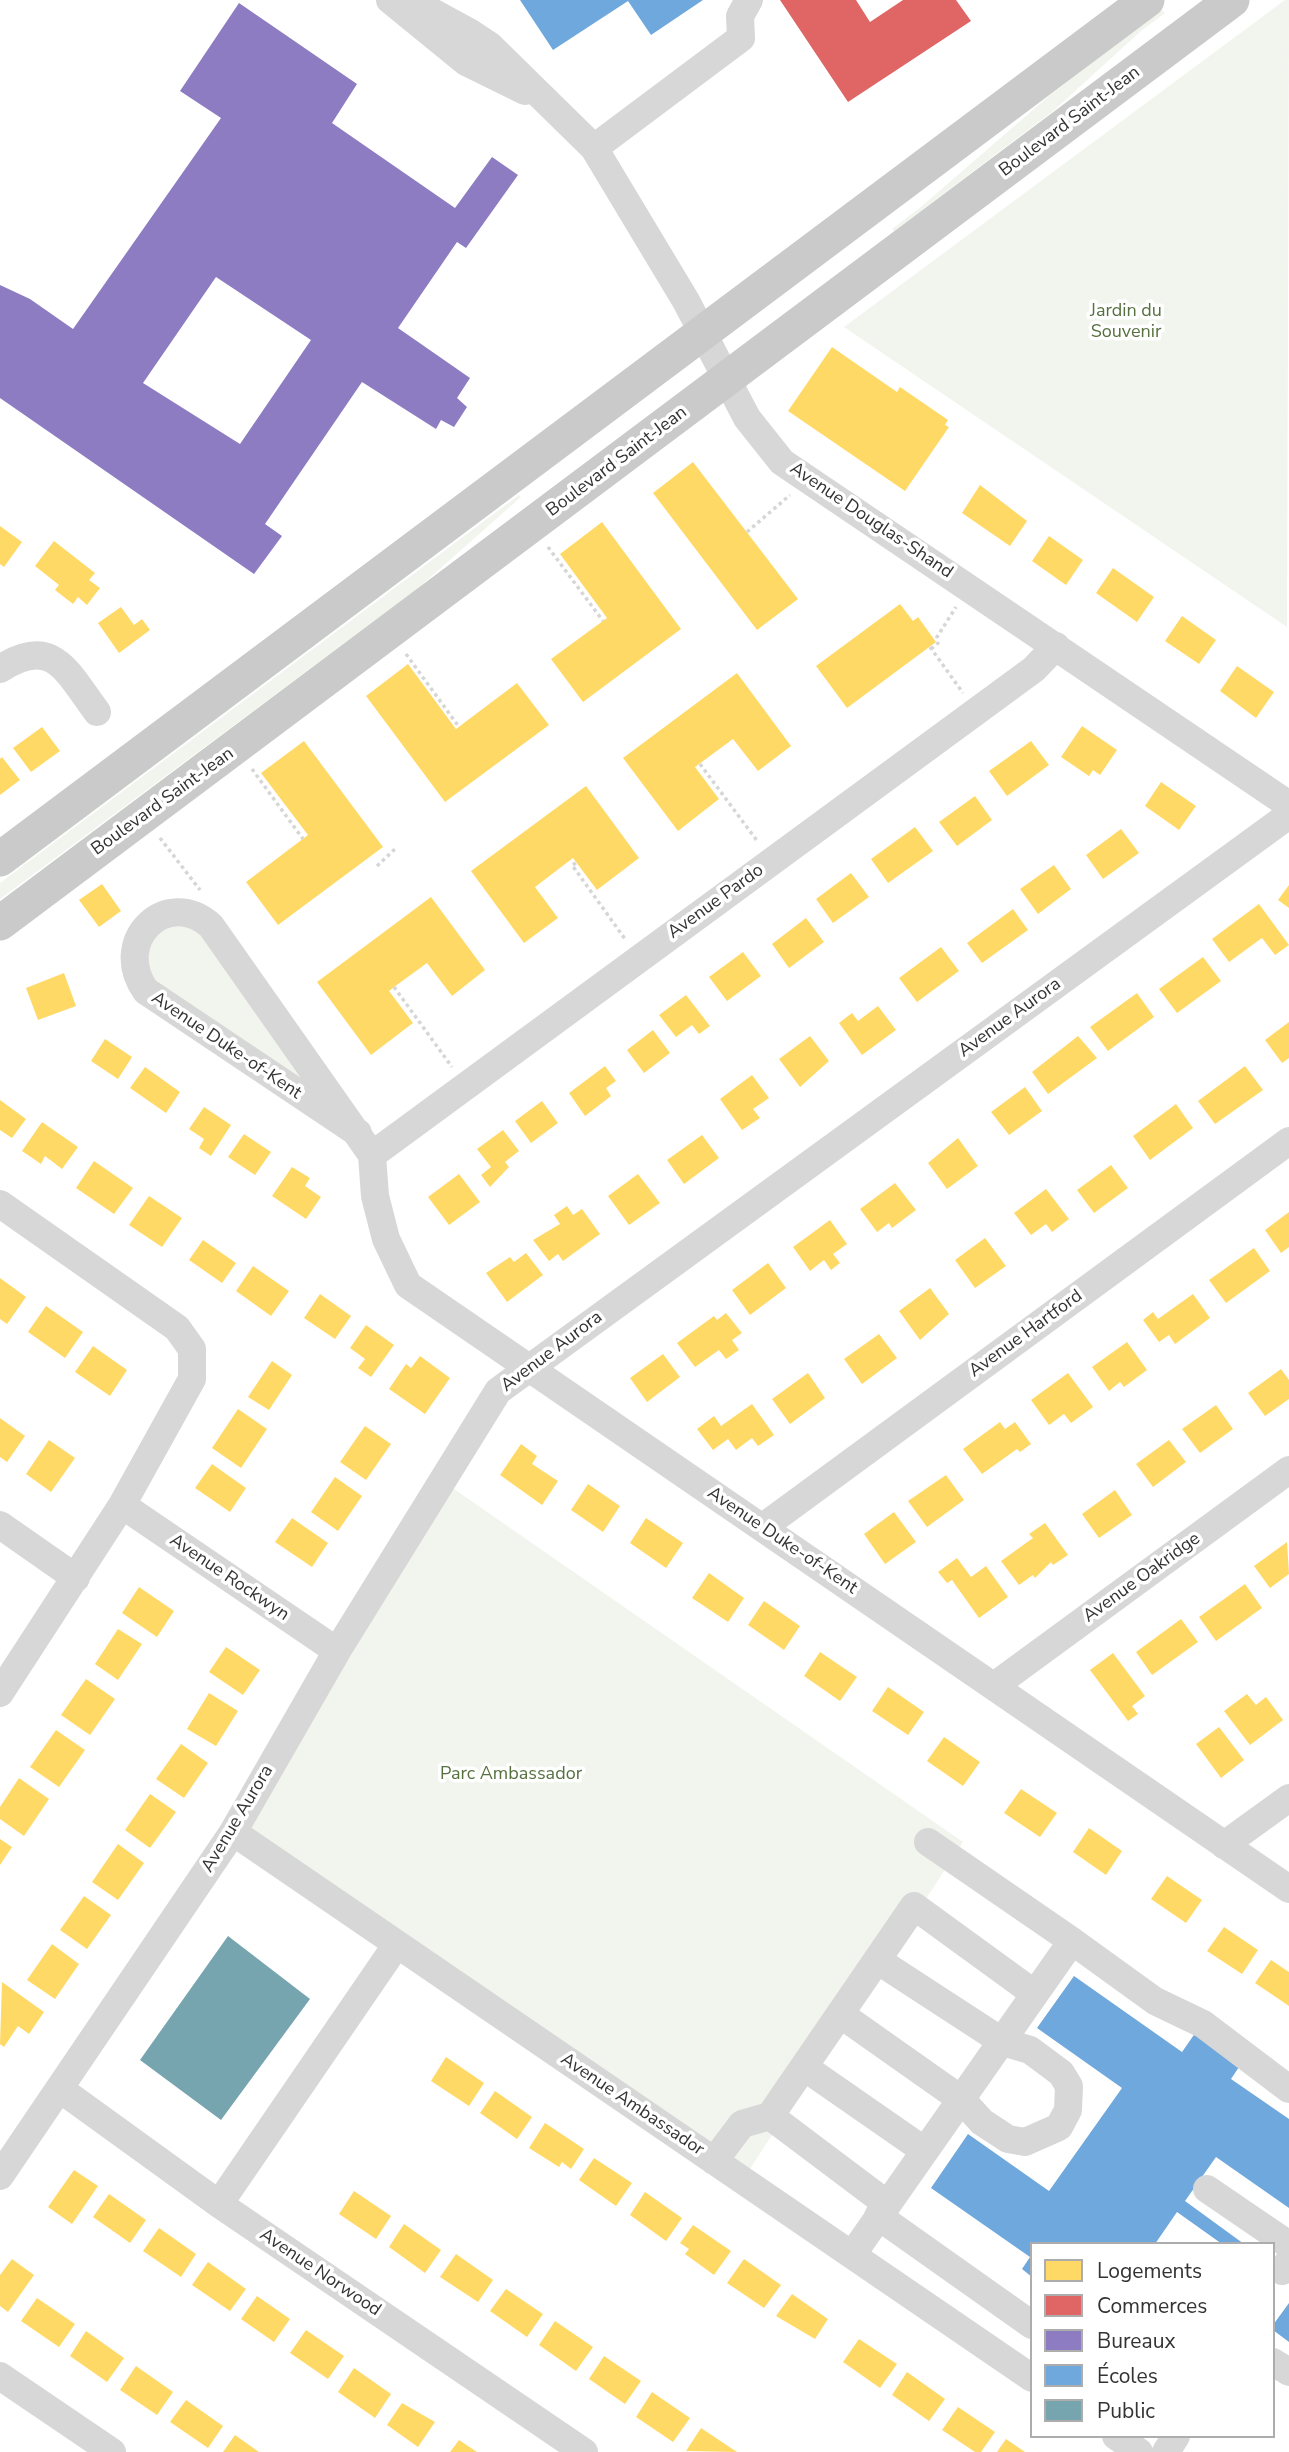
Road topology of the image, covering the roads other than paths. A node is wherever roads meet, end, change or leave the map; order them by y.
1 (390, 0) edge
2 (410, 0) edge
3 (749, 0) edge
4 (1147, 0) edge
5 (1232, 0) edge
6 (540, 98) junction
7 (594, 148) junction
8 (703, 332) junction
9 (728, 380) junction
10 (1056, 646) junction
11 (0, 669) edge
12 (97, 712) dead end
13 (1289, 805) edge
14 (1289, 815) edge
15 (0, 859) edge
16 (0, 923) edge
17 (1289, 1141) edge
18 (365, 1144) junction
19 (0, 1204) edge
20 (527, 1368) junction
21 (1289, 1470) edge
22 (122, 1505) junction
23 (0, 1525) edge
24 (763, 1527) junction
25 (76, 1578) junction
26 (337, 1651) junction
27 (994, 1686) junction
28 (0, 1693) edge
29 (1289, 1798) edge
30 (233, 1832) junction
31 (928, 1842) dead end
32 (1224, 1845) junction
33 (1289, 1889) edge
34 (1072, 1941) junction
35 (397, 1944) junction
36 (877, 1960) junction
37 (1035, 1994) junction
38 (840, 2014) junction
39 (1003, 2042) junction
40 (804, 2067) junction
41 (1289, 2089) edge
42 (60, 2090) junction
43 (962, 2100) junction
44 (770, 2116) junction
45 (925, 2151) junction
46 (714, 2161) junction
47 (0, 2176) edge
48 (1207, 2189) dead end
49 (219, 2204) junction
50 (883, 2210) junction
51 (1257, 2242) edge
52 (852, 2255) junction
53 (1030, 2323) edge
54 (0, 2376) edge
55 (1030, 2377) edge
56 (1119, 2438) edge
57 (97, 2448) edge
58 (584, 2452) edge
59 (1139, 2452) edge

1 - 6 street, Avenue Douglas-Shand
2 - 6 street, Avenue Douglas-Shand
3 - 7 street
4 - 8 main road
5 - 9 main road, Boulevard Saint-Jean
6 - 7 street, Avenue Douglas-Shand
7 - 8 street, Avenue Douglas-Shand
8 - 9 street, Avenue Douglas-Shand
8 - 15 main road
9 - 10 street, Avenue Douglas-Shand
9 - 16 main road, Boulevard Saint-Jean
10 - 13 street, Avenue Douglas-Shand
10 - 18 street, Avenue Pardo
11 - 12 street
14 - 20 street, Avenue Aurora
17 - 24 street, Avenue Hartford
18 - 18 street, Avenue Duke-of-Kent
18 - 20 street, Avenue Duke-of-Kent
19 - 22 street
20 - 24 street, Avenue Duke-of-Kent
20 - 26 street, Avenue Aurora
21 - 27 street, Avenue Oakridge
22 - 25 street
22 - 26 street, Avenue Rockwyn
23 - 25 street
24 - 27 street, Avenue Duke-of-Kent
25 - 28 street
26 - 30 street, Avenue Aurora
27 - 32 street, Avenue Duke-of-Kent
29 - 32 street
30 - 35 street, Avenue Ambassador
30 - 42 street, Avenue Aurora
31 - 34 street
32 - 33 street, Avenue Duke-of-Kent
34 - 37 street
34 - 41 street
35 - 46 street, Avenue Ambassador
35 - 49 street
36 - 37 street
36 - 38 street
36 - 39 street
37 - 39 street
38 - 40 street
38 - 43 street
39 - 43 street
39 - 43 street
40 - 44 street
40 - 45 street
42 - 47 street, Avenue Aurora
42 - 49 street, Avenue Norwood
43 - 45 street
44 - 46 street
44 - 50 street
45 - 50 street
46 - 52 street, Avenue Ambassador
48 - 51 street
49 - 58 street, Avenue Norwood
50 - 52 street
50 - 53 street
52 - 55 street, Avenue Ambassador
54 - 57 street
56 - 59 street

